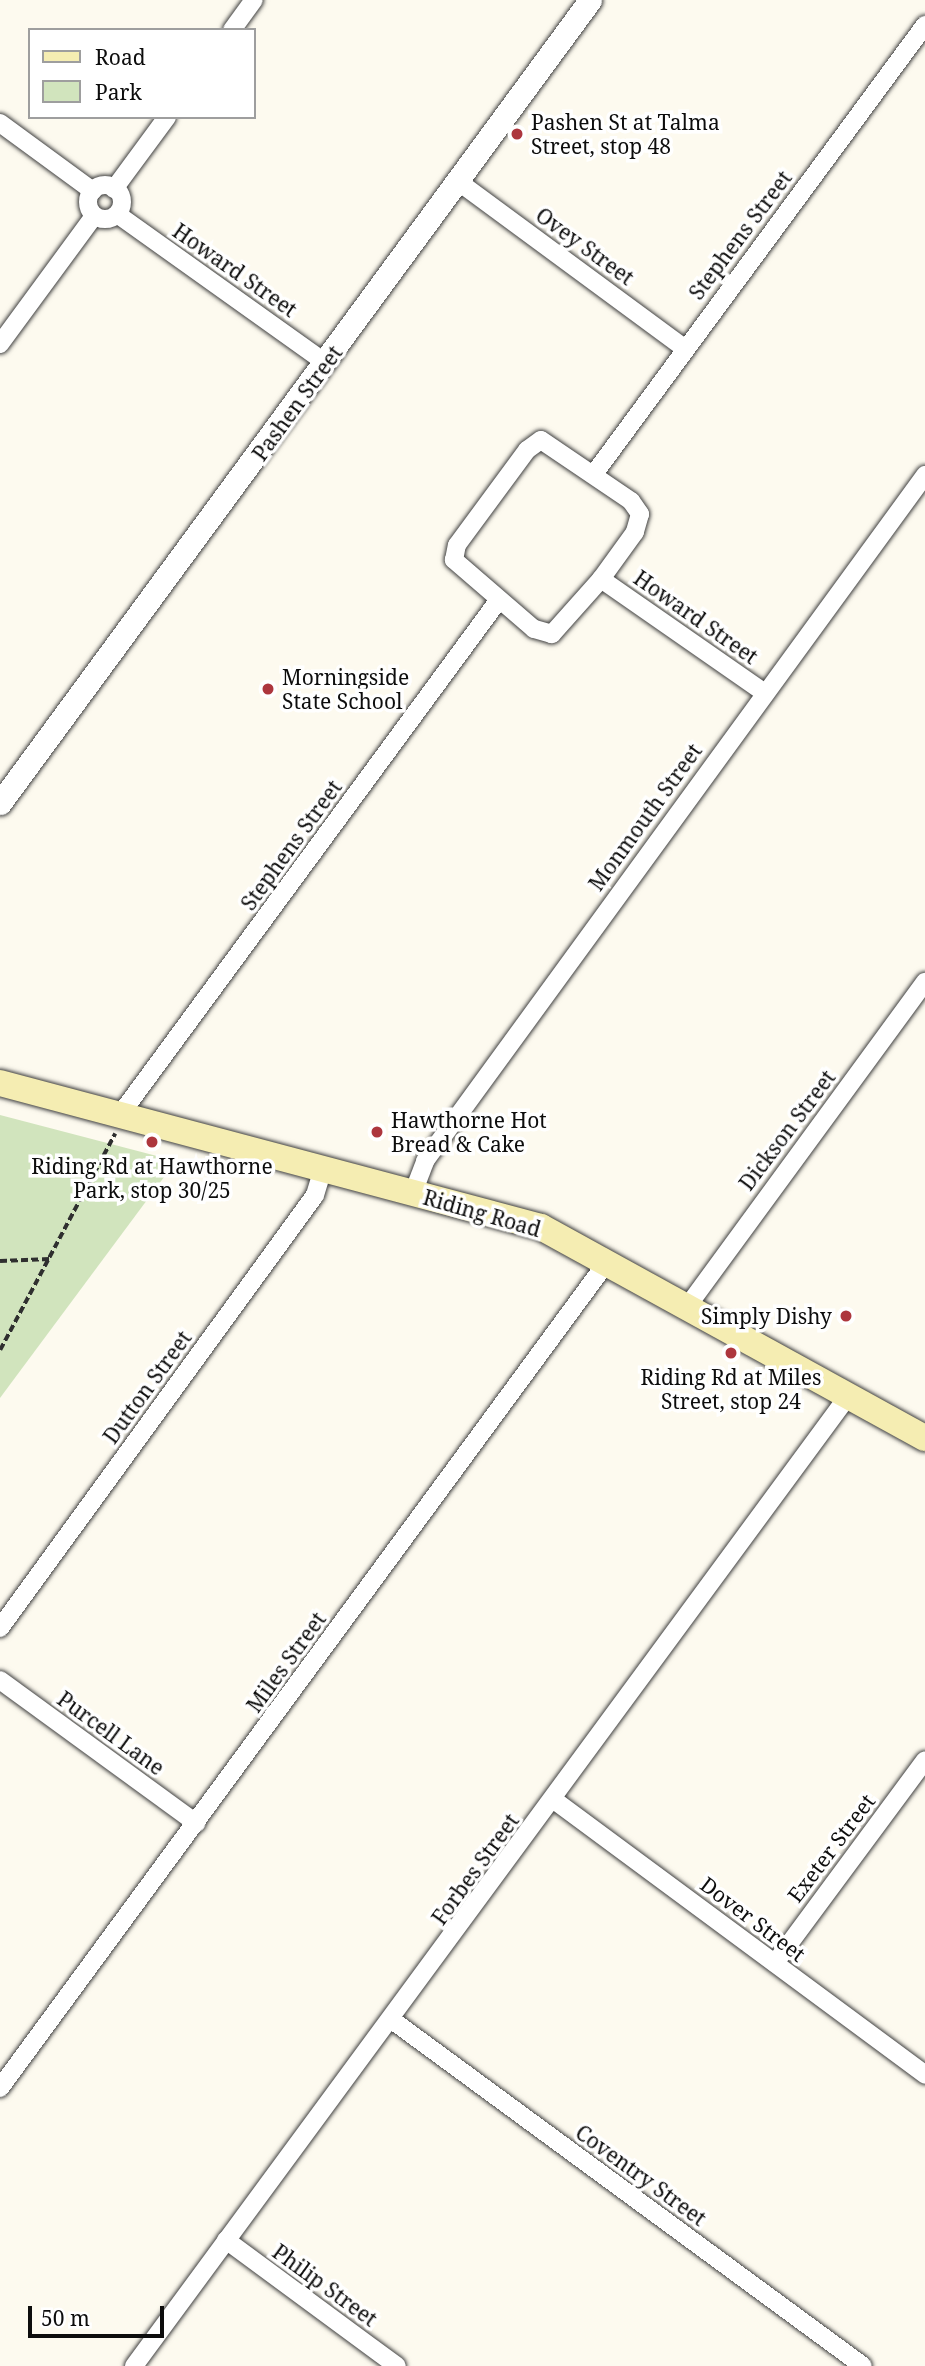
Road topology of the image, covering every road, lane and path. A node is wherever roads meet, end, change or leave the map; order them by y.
1 (254, 0) edge
2 (582, 3) edge
3 (925, 25) edge
4 (233, 28) edge
5 (166, 119) edge
6 (0, 123) edge
7 (460, 182) junction
8 (114, 189) junction
9 (93, 191) junction
10 (117, 214) junction
11 (94, 216) junction
12 (0, 344) edge
13 (684, 348) junction
14 (326, 363) junction
15 (594, 474) junction
16 (925, 475) edge
17 (601, 579) junction
18 (498, 601) junction
19 (765, 693) junction
20 (0, 803) edge
21 (925, 982) edge
22 (0, 1083) edge
23 (120, 1115) junction
24 (323, 1169) junction
25 (413, 1193) junction
26 (51, 1259) junction
27 (0, 1261) edge
28 (607, 1262) junction
29 (687, 1307) junction
30 (0, 1349) edge
31 (848, 1396) junction
32 (921, 1429) edge
33 (0, 1628) edge
34 (0, 1680) edge
35 (925, 1760) edge
36 (554, 1800) junction
37 (196, 1823) junction
38 (775, 1963) junction
39 (392, 2020) junction
40 (925, 2075) edge
41 (0, 2088) edge
42 (226, 2241) junction
43 (134, 2366) edge
44 (397, 2366) edge
45 (863, 2366) edge

1 - 4 street
2 - 7 street, Pashen Street
3 - 13 street, Stephens Street
5 - 8 street
6 - 9 street
7 - 13 street, Ovey Street
7 - 14 street, Pashen Street
8 - 9 street
8 - 10 street
9 - 11 street
10 - 11 street
10 - 14 street, Howard Street
11 - 12 street
13 - 15 street, Stephens Street
14 - 20 street, Pashen Street
15 - 17 street
15 - 18 street
16 - 19 street, Monmouth Street
17 - 18 street
17 - 19 street, Howard Street
18 - 23 street, Stephens Street
19 - 25 street, Monmouth Street
21 - 29 street, Dickson Street
22 - 23 main road, Riding Road
23 - 24 main road, Riding Road
23 - 26 path
24 - 25 main road, Riding Road
24 - 33 street, Dutton Street
25 - 28 main road, Riding Road
26 - 27 path
26 - 30 path
28 - 29 main road, Riding Road
28 - 37 street, Miles Street
29 - 31 main road, Riding Road
31 - 32 main road, Riding Road
31 - 36 street, Forbes Street
34 - 37 street, Purcell Lane
35 - 38 street, Exeter Street
36 - 38 street, Dover Street
36 - 39 street, Forbes Street
37 - 41 street, Miles Street
38 - 40 street, Dover Street
39 - 42 street, Forbes Street
39 - 45 street, Coventry Street
42 - 43 street, Forbes Street
42 - 44 street, Philip Street

